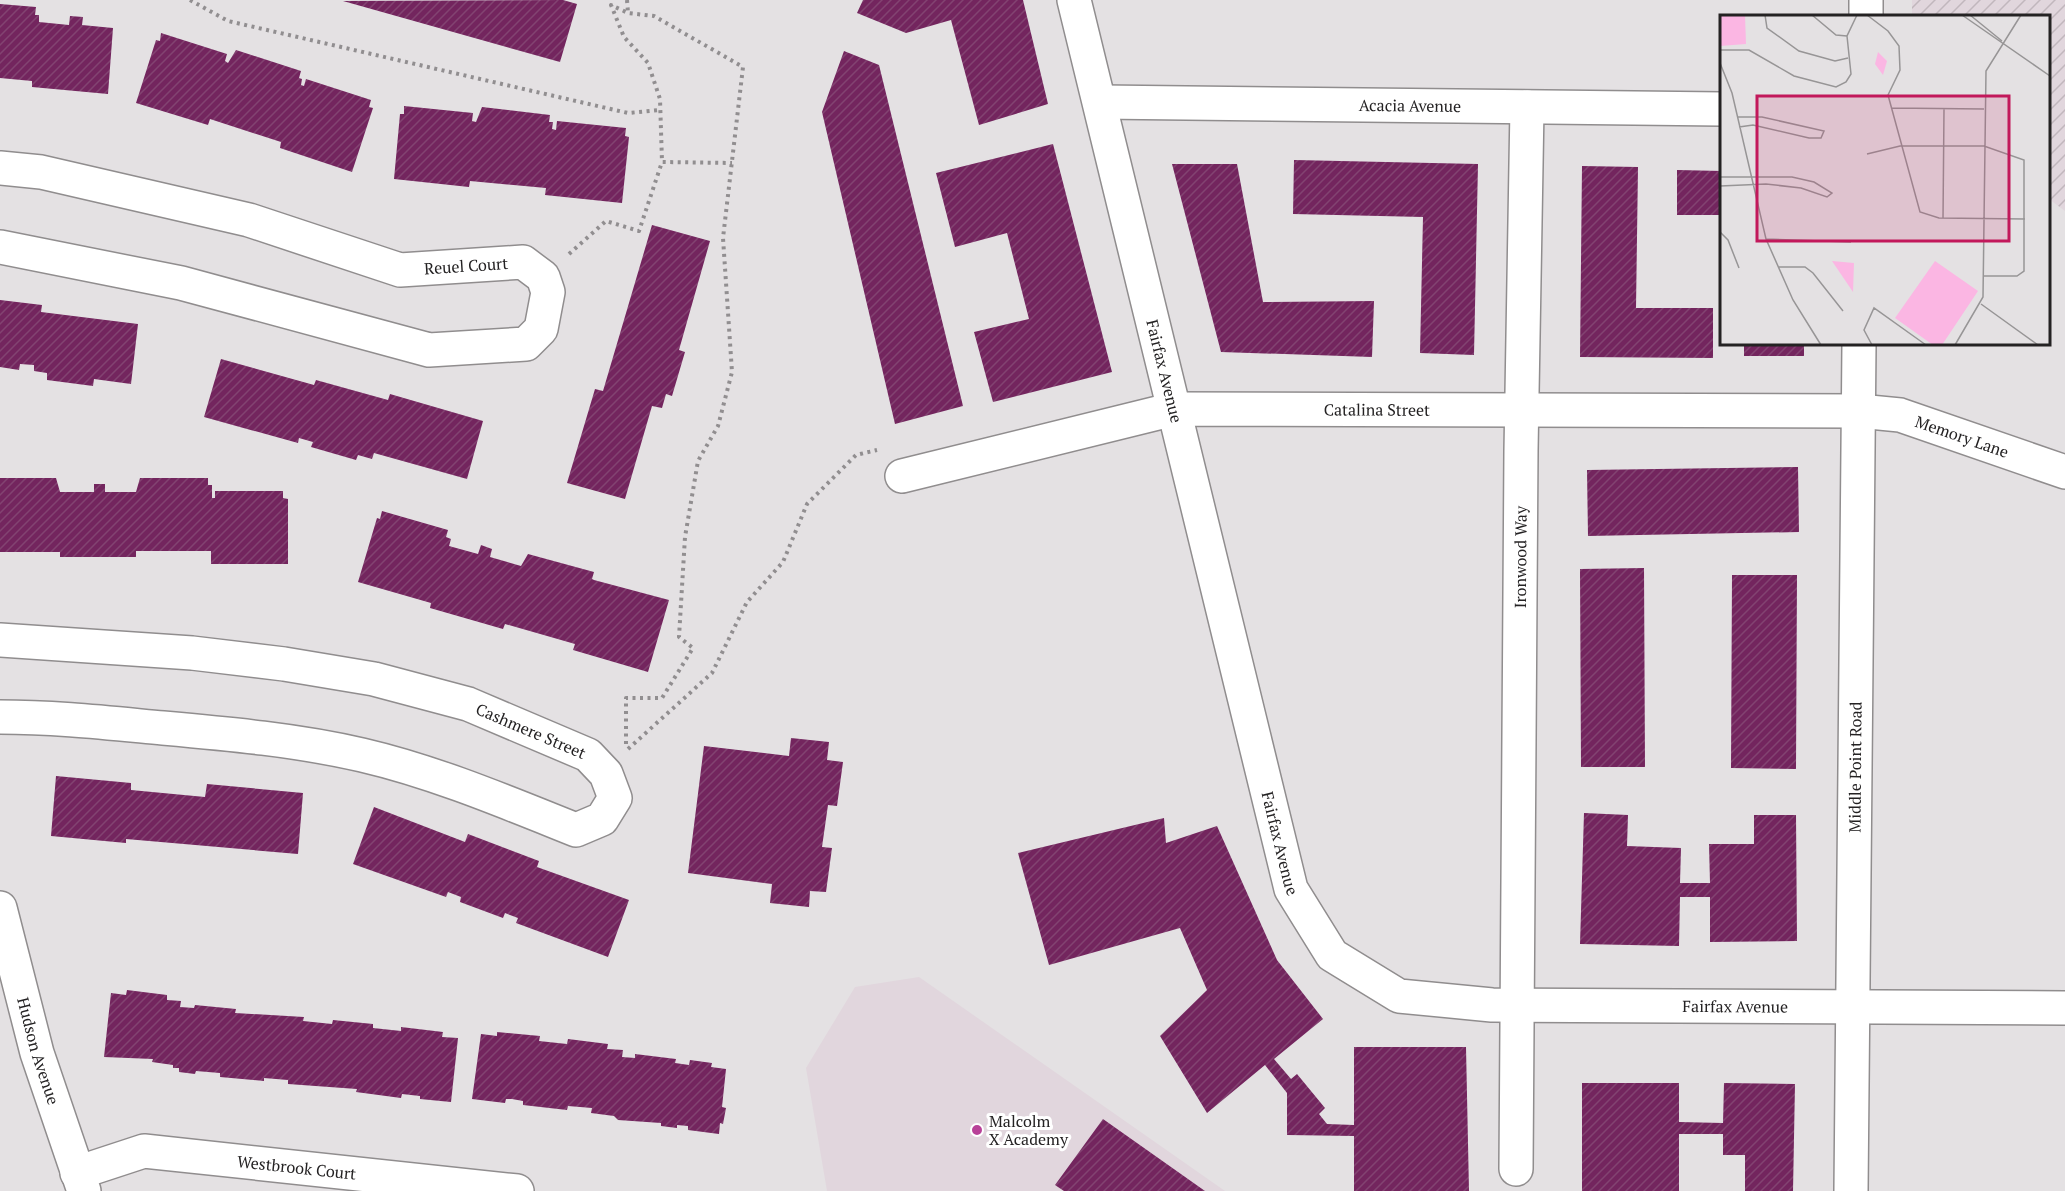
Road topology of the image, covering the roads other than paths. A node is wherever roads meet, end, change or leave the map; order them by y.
1 (1074, 0) edge
2 (1100, 102) junction
3 (1527, 108) junction
4 (1720, 109) edge
5 (0, 168) edge
6 (0, 247) edge
7 (1859, 345) edge
8 (1173, 409) junction
9 (1523, 410) junction
10 (1859, 411) junction
11 (2065, 472) edge
12 (902, 476) road end
13 (0, 640) edge
14 (0, 717) edge
15 (0, 908) edge
16 (1518, 1006) junction
17 (1853, 1006) junction
18 (2065, 1008) edge
19 (1516, 1169) dead end
20 (80, 1182) edge
21 (517, 1191) edge
22 (1851, 1191) edge

1 - 2 street, Fairfax Avenue
2 - 3 street, Acacia Avenue
2 - 8 street, Fairfax Avenue
3 - 4 street, Acacia Avenue
3 - 9 street, Ironwood Way
5 - 6 street, Reuel Court
7 - 10 street, Middle Point Road
8 - 9 street, Catalina Street
8 - 12 street, Catalina Street
8 - 16 street, Fairfax Avenue
9 - 10 street, Catalina Street
9 - 16 street, Ironwood Way
10 - 11 street, Memory Lane
10 - 17 street, Middle Point Road
13 - 14 street, Cashmere Street
15 - 20 street, Hudson Avenue
16 - 17 street, Fairfax Avenue
16 - 19 street, Ironwood Way
17 - 18 street, Fairfax Avenue
17 - 22 street, Middle Point Road
20 - 21 street, Westbrook Court

